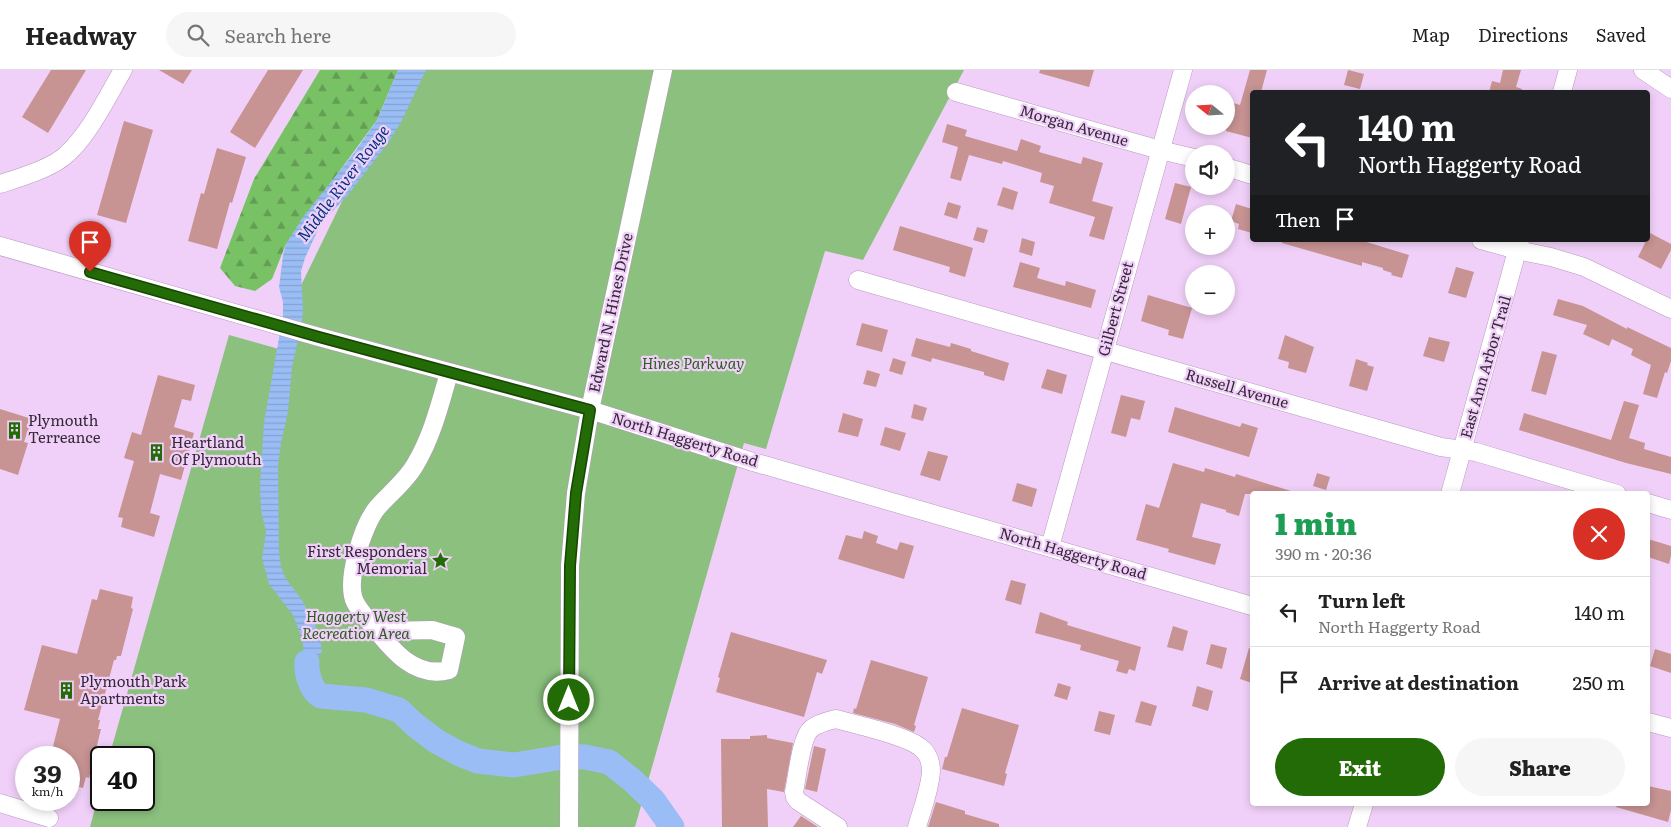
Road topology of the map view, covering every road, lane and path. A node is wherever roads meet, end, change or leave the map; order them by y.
1 (122, 70) edge
2 (663, 70) edge
3 (1183, 70) edge
4 (1568, 70) edge
5 (1643, 70) edge
6 (1671, 89) edge
7 (1563, 90) edge
8 (956, 92) dead end
9 (1160, 150) junction
10 (1185, 156) edge
11 (1235, 170) edge
12 (1250, 174) edge
13 (0, 184) edge
14 (1496, 242) edge
15 (1519, 245) edge
16 (0, 246) edge
17 (858, 280) dead end
18 (1671, 309) edge
19 (1104, 352) junction
20 (450, 373) junction
21 (590, 410) junction
22 (1462, 450) junction
23 (1451, 491) edge
24 (1607, 491) edge
25 (1650, 504) edge
26 (1671, 510) edge
27 (1050, 547) junction
28 (1250, 605) edge
29 (373, 626) dead end
30 (1650, 723) edge
31 (1671, 728) edge
32 (0, 803) edge
33 (1363, 806) edge
34 (49, 818) dead end
35 (569, 827) edge
36 (838, 827) edge
37 (917, 827) edge
38 (1357, 827) edge

1 - 13 street
2 - 21 street, Edward N. Hines Drive
3 - 9 street, Gilbert Street
4 - 7 street
5 - 6 street
8 - 9 street, Morgan Avenue
9 - 10 street, Morgan Avenue
9 - 19 street, Gilbert Street
11 - 12 street
14 - 15 street
15 - 18 street
15 - 22 street, East Ann Arbor Trail
16 - 20 street, North Haggerty Road
17 - 19 street, Russell Avenue
19 - 22 street, Russell Avenue
19 - 27 street, Gilbert Street
20 - 21 street, North Haggerty Road
20 - 29 street
21 - 27 street, North Haggerty Road
21 - 35 street, Edward N. Hines Drive
22 - 23 street, East Ann Arbor Trail
22 - 24 street, Russell Avenue
25 - 26 street
27 - 28 street, North Haggerty Road
30 - 31 street
32 - 34 street
33 - 38 street
36 - 37 street

